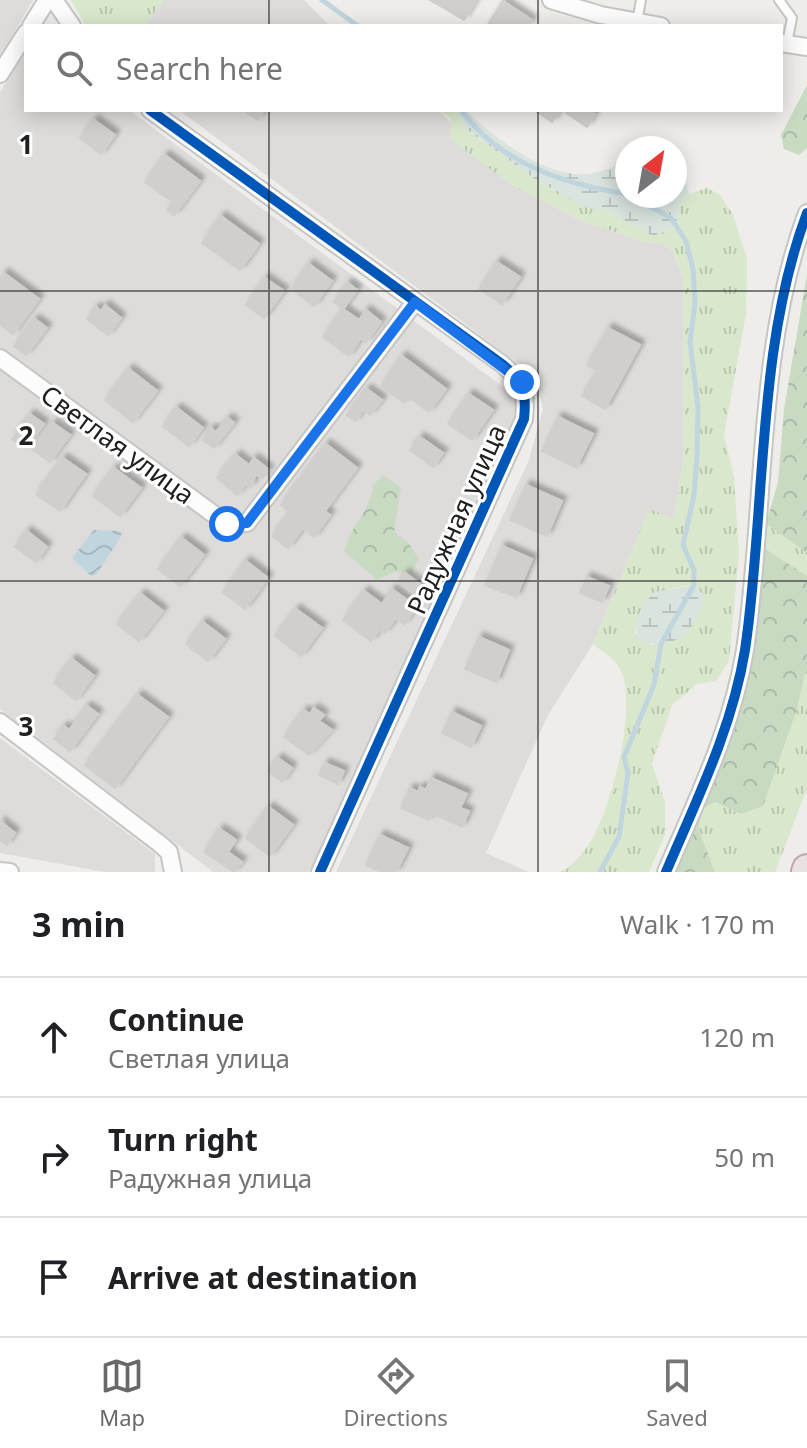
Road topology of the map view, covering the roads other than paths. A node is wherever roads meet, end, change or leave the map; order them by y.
1 (47, 0) edge
2 (54, 0) edge
3 (551, 0) edge
4 (641, 0) edge
5 (779, 0) edge
6 (600, 7) edge
7 (637, 22) junction
8 (32, 24) edge
9 (71, 24) edge
10 (649, 24) edge
11 (24, 36) edge
12 (784, 44) edge
13 (807, 47) edge
14 (0, 74) edge
15 (153, 112) edge
16 (807, 213) edge
17 (415, 302) junction
18 (0, 358) edge
19 (0, 722) edge
20 (0, 871) edge
21 (10, 872) edge
22 (173, 872) edge
23 (320, 872) edge
24 (666, 872) edge

1 - 8 street
2 - 9 street
3 - 6 street
4 - 7 lane
5 - 12 lane
6 - 7 street
7 - 10 street
11 - 14 street
12 - 13 street
15 - 17 street, Радужная улица
16 - 24 street
17 - 18 street, Светлая улица
17 - 23 street, Радужная улица
19 - 22 street
20 - 21 street

